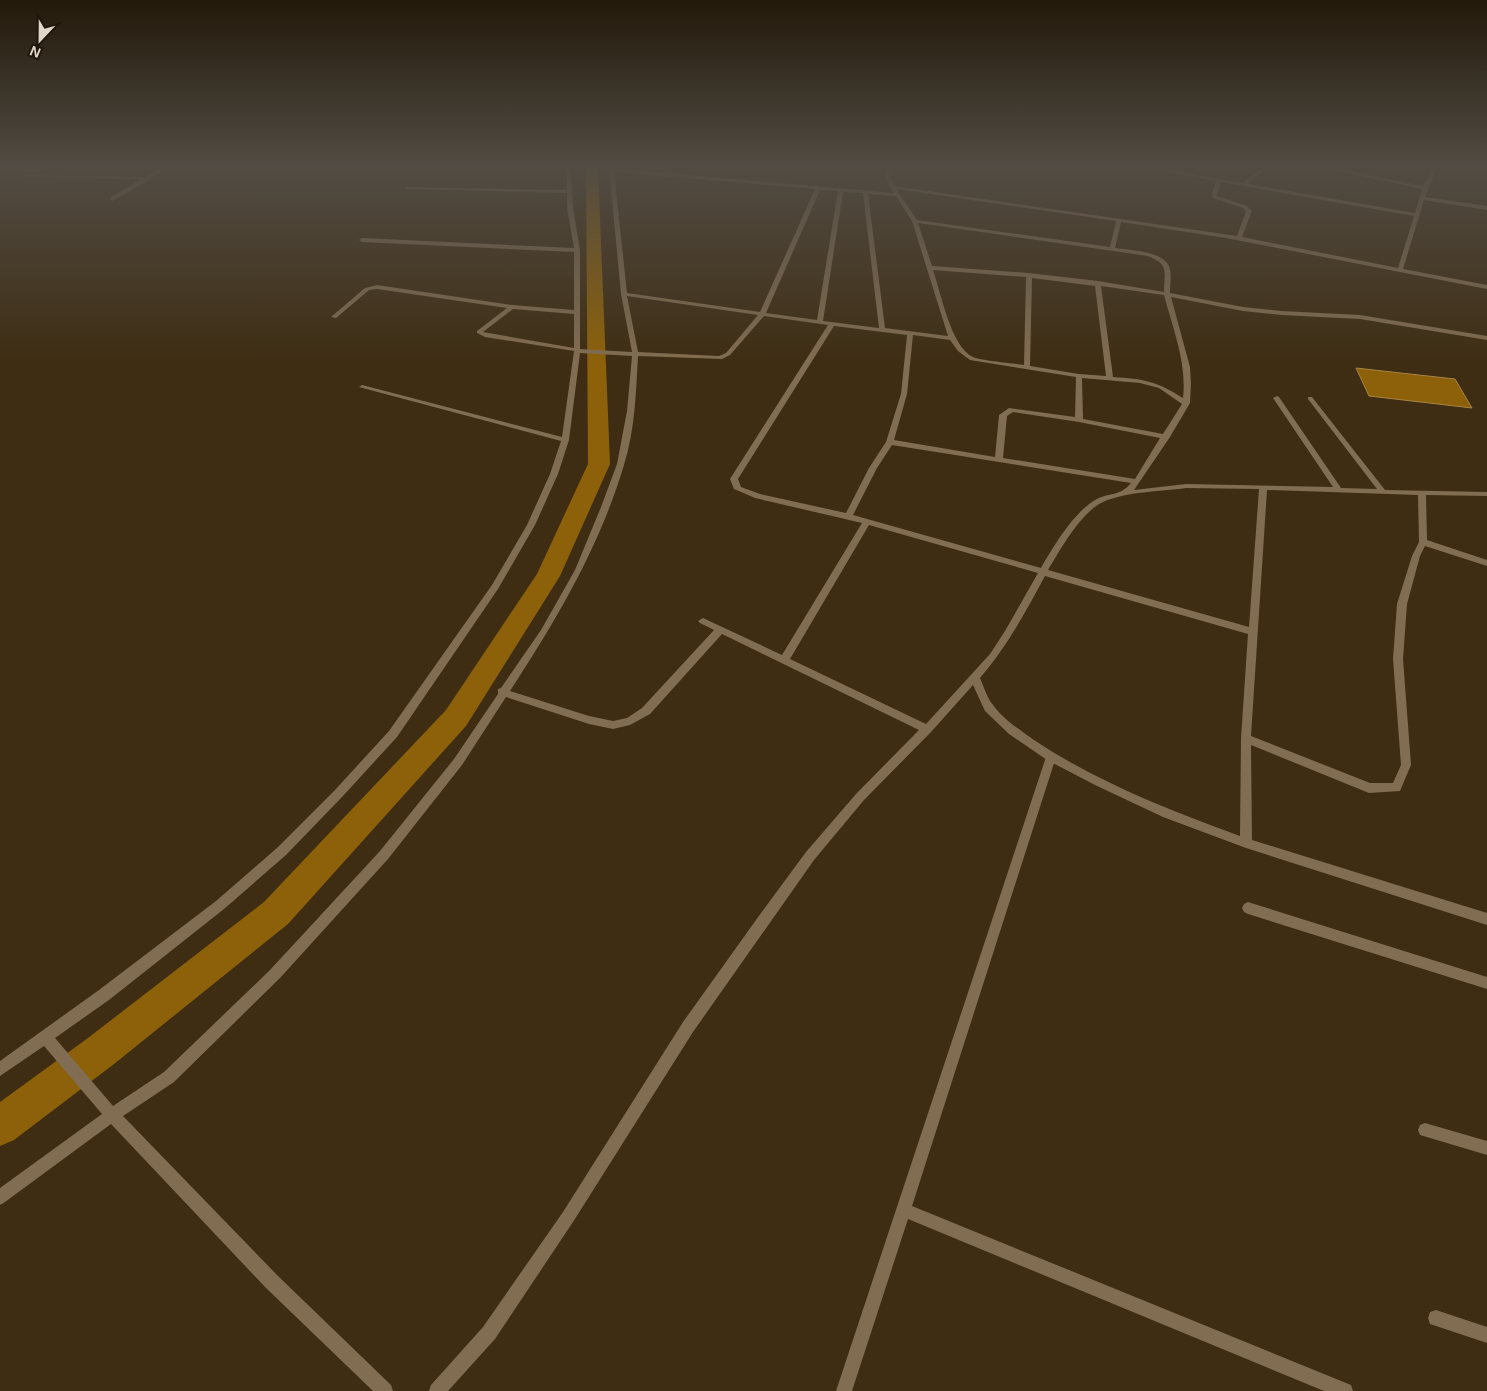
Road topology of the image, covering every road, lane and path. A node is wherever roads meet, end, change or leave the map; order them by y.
1 (574, 233) edge
2 (616, 233) edge
3 (798, 233) edge
4 (834, 233) edge
5 (870, 233) edge
6 (919, 233) edge
7 (999, 233) edge
8 (1116, 233) edge
9 (1205, 233) edge
10 (1241, 233) edge
11 (1411, 233) edge
12 (1239, 238) junction
13 (362, 240) dead end
14 (1112, 249) junction
15 (577, 250) junction
16 (930, 268) junction
17 (1400, 270) junction
18 (1029, 275) junction
19 (1098, 283) junction
20 (1487, 287) edge
21 (624, 294) junction
22 (1167, 294) junction
23 (512, 307) junction
24 (577, 312) junction
25 (762, 314) junction
26 (334, 317) dead end
27 (820, 322) junction
28 (832, 324) junction
29 (882, 330) junction
30 (910, 332) junction
31 (952, 338) junction
32 (1487, 338) edge
33 (577, 351) junction
34 (635, 353) junction
35 (1027, 368) junction
36 (1079, 376) junction
37 (1110, 379) junction
38 (362, 386) dead end
39 (1277, 398) dead end
40 (1310, 398) dead end
41 (1186, 403) junction
42 (1079, 420) junction
43 (1166, 436) junction
44 (565, 440) junction
45 (890, 442) junction
46 (998, 460) junction
47 (1136, 482) junction
48 (1263, 487) junction
49 (1339, 491) junction
50 (1383, 492) junction
51 (1422, 492) junction
52 (1127, 493) junction
53 (1487, 494) edge
54 (848, 516) junction
55 (867, 522) junction
56 (1423, 542) junction
57 (1487, 563) edge
58 (1042, 571) junction
59 (702, 621) dead end
60 (720, 630) junction
61 (1253, 632) junction
62 (784, 660) junction
63 (974, 676) junction
64 (502, 692) junction
65 (927, 729) junction
66 (1246, 738) junction
67 (1051, 757) junction
68 (1246, 843) junction
69 (1248, 908) dead end
70 (1487, 919) edge
71 (1487, 983) edge
72 (45, 1037) junction
73 (0, 1069) edge
74 (112, 1115) junction
75 (1426, 1130) dead end
76 (1487, 1148) edge
77 (0, 1197) edge
78 (904, 1210) junction
79 (1436, 1318) dead end
80 (1487, 1335) edge
81 (384, 1391) edge
82 (437, 1391) edge
83 (844, 1391) edge
84 (1345, 1391) edge

1 - 15 street
2 - 21 street
3 - 25 street
4 - 27 street
5 - 29 street
6 - 16 street
7 - 14 street
8 - 14 street
9 - 12 street
10 - 12 street
11 - 17 street
12 - 17 street
13 - 15 street
14 - 22 street
15 - 24 street
16 - 18 street
16 - 31 street
17 - 20 street
18 - 19 street
18 - 35 street
19 - 22 street
19 - 37 street
21 - 25 street
21 - 34 street
22 - 32 street
22 - 41 street
23 - 24 street
23 - 26 street
23 - 33 street
24 - 33 street
25 - 27 street
25 - 34 street
27 - 28 street
28 - 29 street
28 - 54 street
29 - 30 street
30 - 31 street
30 - 45 street
31 - 35 street
33 - 34 street
33 - 44 street
34 - 64 street
35 - 36 street
36 - 37 street
36 - 42 street
37 - 41 street
38 - 44 street
39 - 49 street
40 - 50 street
41 - 43 street
42 - 43 street
42 - 46 street
43 - 47 street
44 - 72 street
45 - 46 street
45 - 54 street
46 - 47 street
47 - 52 street
48 - 49 street
48 - 52 street
48 - 61 street
49 - 50 street
50 - 51 street
51 - 53 street
51 - 56 street
52 - 58 street
54 - 55 street
55 - 58 street
55 - 62 street
56 - 57 street
56 - 66 street
58 - 61 street
58 - 63 street
59 - 60 street
60 - 62 street
60 - 64 street
61 - 66 street
62 - 65 street
63 - 65 street
63 - 67 street
64 - 74 street
65 - 82 street
66 - 68 street
67 - 68 street
67 - 78 street
68 - 70 street
69 - 71 street
72 - 73 street
72 - 74 street
74 - 77 street
74 - 81 street
75 - 76 street
78 - 83 street
78 - 84 street
79 - 80 street

